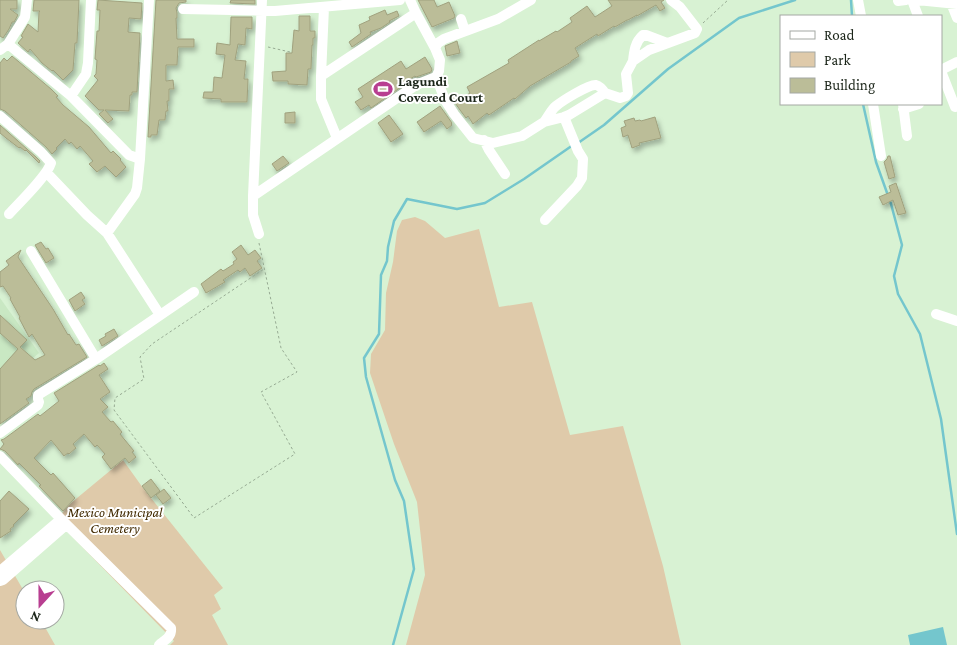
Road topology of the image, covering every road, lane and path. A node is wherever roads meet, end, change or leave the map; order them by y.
1 (27, 0) edge
2 (91, 0) edge
3 (149, 0) edge
4 (400, 0) edge
5 (410, 0) edge
6 (531, 0) edge
7 (671, 0) edge
8 (728, 0) edge
9 (858, 0) edge
10 (912, 0) edge
11 (918, 0) edge
12 (954, 4) edge
13 (262, 5) edge
14 (324, 7) junction
15 (184, 9) dead end
16 (416, 14) junction
17 (861, 15) edge
18 (918, 15) edge
19 (957, 18) edge
20 (461, 19) dead end
21 (698, 29) junction
22 (465, 31) junction
23 (667, 43) junction
24 (260, 46) junction
25 (4, 47) edge
26 (435, 48) junction
27 (290, 52) dead end
28 (957, 52) edge
29 (957, 60) edge
30 (633, 61) junction
31 (942, 69) edge
32 (321, 76) junction
33 (942, 76) edge
34 (436, 77) junction
35 (605, 94) junction
36 (945, 94) edge
37 (71, 96) junction
38 (873, 105) edge
39 (903, 107) edge
40 (955, 107) dead end
41 (0, 116) edge
42 (564, 117) junction
43 (544, 122) junction
44 (907, 136) dead end
45 (337, 138) junction
46 (484, 140) junction
47 (881, 156) dead end
48 (140, 159) junction
49 (46, 172) junction
50 (505, 174) dead end
51 (253, 196) junction
52 (9, 214) dead end
53 (545, 220) dead end
54 (107, 233) junction
55 (259, 234) joint
56 (30, 251) dead end
57 (264, 269) junction
58 (194, 292) dead end
59 (936, 314) dead end
60 (160, 315) junction
61 (957, 320) edge
62 (96, 359) junction
63 (0, 433) edge
64 (0, 456) edge
65 (64, 522) junction
66 (18, 561) junction
67 (0, 571) edge
68 (0, 581) edge
69 (159, 645) edge

1 - 25 street
2 - 37 street
3 - 48 street
4 - 14 street
5 - 16 street
6 - 22 street
7 - 21 street
8 - 21 path
9 - 17 street
10 - 18 street
11 - 12 street
12 - 19 street
13 - 14 street
13 - 15 street
13 - 24 street
14 - 32 street
16 - 26 street
16 - 32 street
20 - 22 street
21 - 23 street
22 - 26 street
23 - 30 street
23 - 30 street
24 - 27 path
24 - 51 street
25 - 37 street
26 - 34 street
28 - 29 street
29 - 31 street
30 - 35 street
32 - 45 street
33 - 36 street
34 - 45 street
34 - 46 street
35 - 42 street
35 - 43 street
36 - 40 street
37 - 48 street
38 - 47 street
39 - 44 street
41 - 49 street
42 - 43 street
42 - 53 street
43 - 46 street
45 - 51 street
46 - 50 street
48 - 54 street
49 - 52 street
49 - 54 street
51 - 55 street
54 - 60 street
55 - 57 path
56 - 62 street
57 - 57 path
58 - 60 street
59 - 61 street
60 - 62 street
62 - 63 street
64 - 65 street
65 - 66 street
65 - 69 street
66 - 67 street
66 - 68 street

